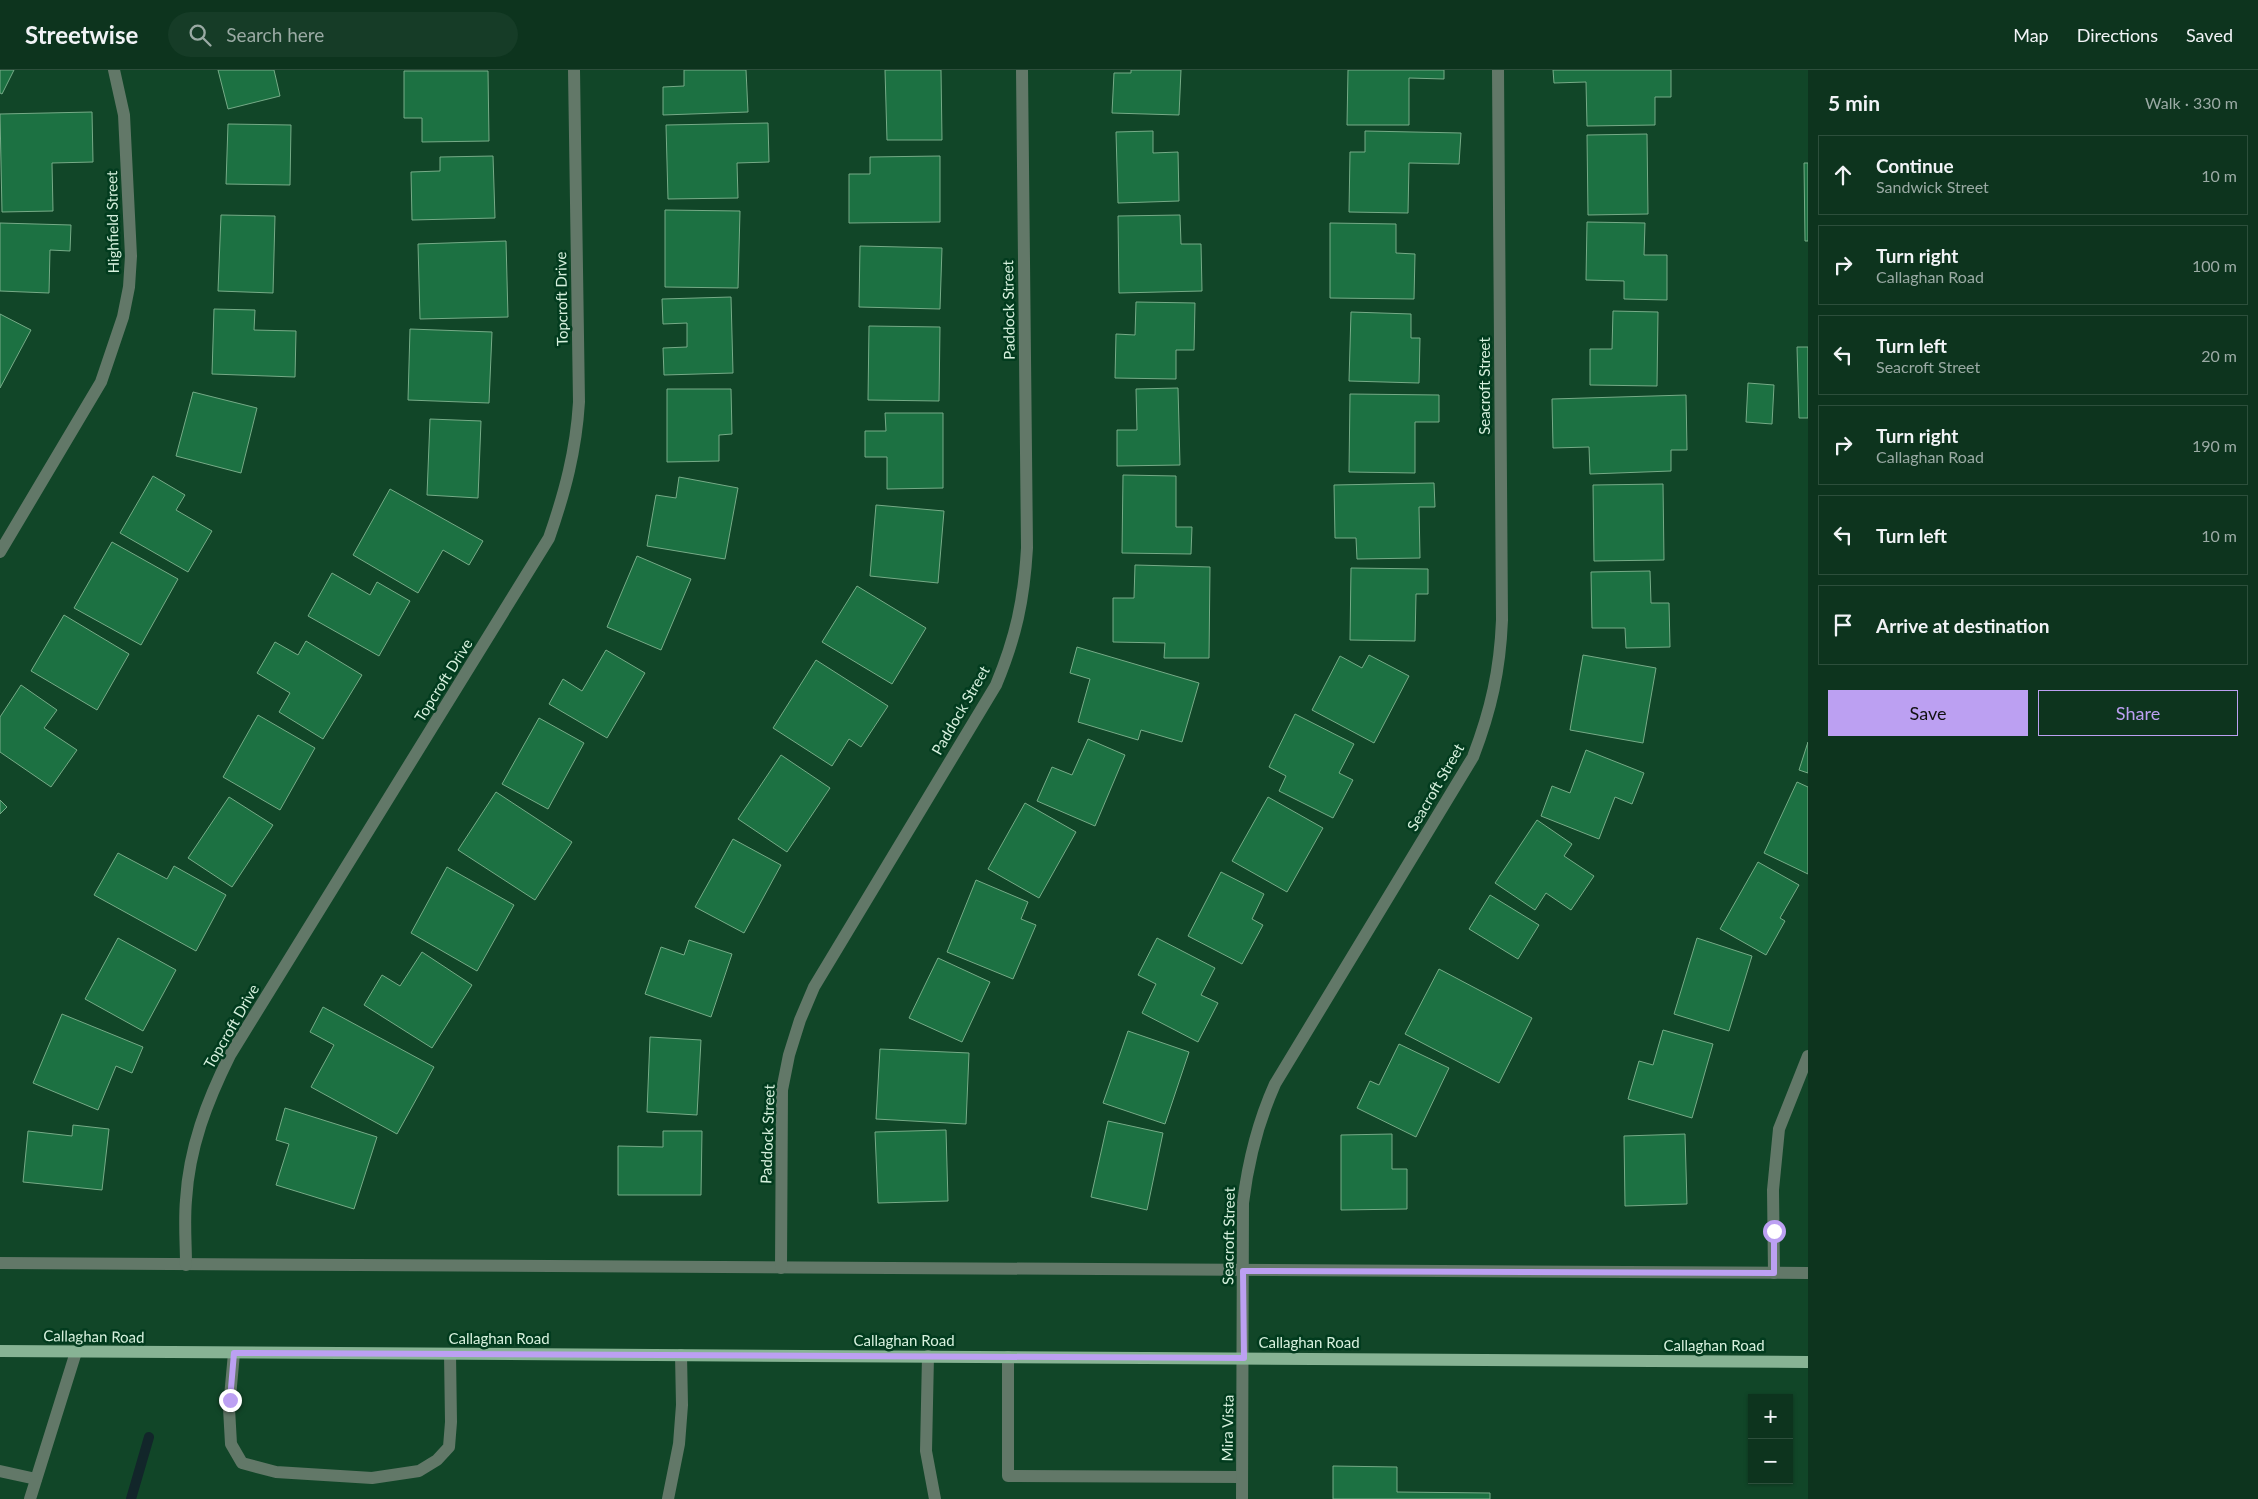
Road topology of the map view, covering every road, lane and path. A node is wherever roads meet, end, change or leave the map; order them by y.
1 (114, 70) edge
2 (574, 70) edge
3 (1022, 70) edge
4 (1498, 70) edge
5 (0, 552) edge
6 (1808, 1056) edge
7 (0, 1263) edge
8 (186, 1265) junction
9 (782, 1268) junction
10 (1243, 1271) junction
11 (1774, 1273) junction
12 (1808, 1273) edge
13 (0, 1351) edge
14 (76, 1352) junction
15 (234, 1353) junction
16 (450, 1354) junction
17 (681, 1355) junction
18 (928, 1356) junction
19 (1008, 1357) junction
20 (1244, 1358) junction
21 (1808, 1362) edge
22 (0, 1471) edge
23 (1242, 1477) junction
24 (36, 1479) junction
25 (30, 1499) edge
26 (668, 1499) edge
27 (935, 1499) edge
28 (1242, 1499) edge

1 - 5 street, Highfield Street
2 - 8 street, Topcroft Drive
3 - 9 street, Paddock Street
4 - 10 street, Seacroft Street
6 - 11 street
7 - 8 street
8 - 9 street
9 - 10 street
10 - 11 street
10 - 20 street, Seacroft Street
11 - 12 street
13 - 14 main road, Callaghan Road
14 - 15 main road, Callaghan Road
14 - 24 street
15 - 16 main road, Callaghan Road
15 - 16 street
16 - 17 main road, Callaghan Road
17 - 18 main road, Callaghan Road
17 - 26 street
18 - 19 main road, Callaghan Road
18 - 27 street
19 - 20 main road, Callaghan Road
19 - 23 street
20 - 21 main road, Callaghan Road
20 - 23 street, Mira Vista
22 - 24 street
23 - 28 street, Mira Vista
24 - 25 street

